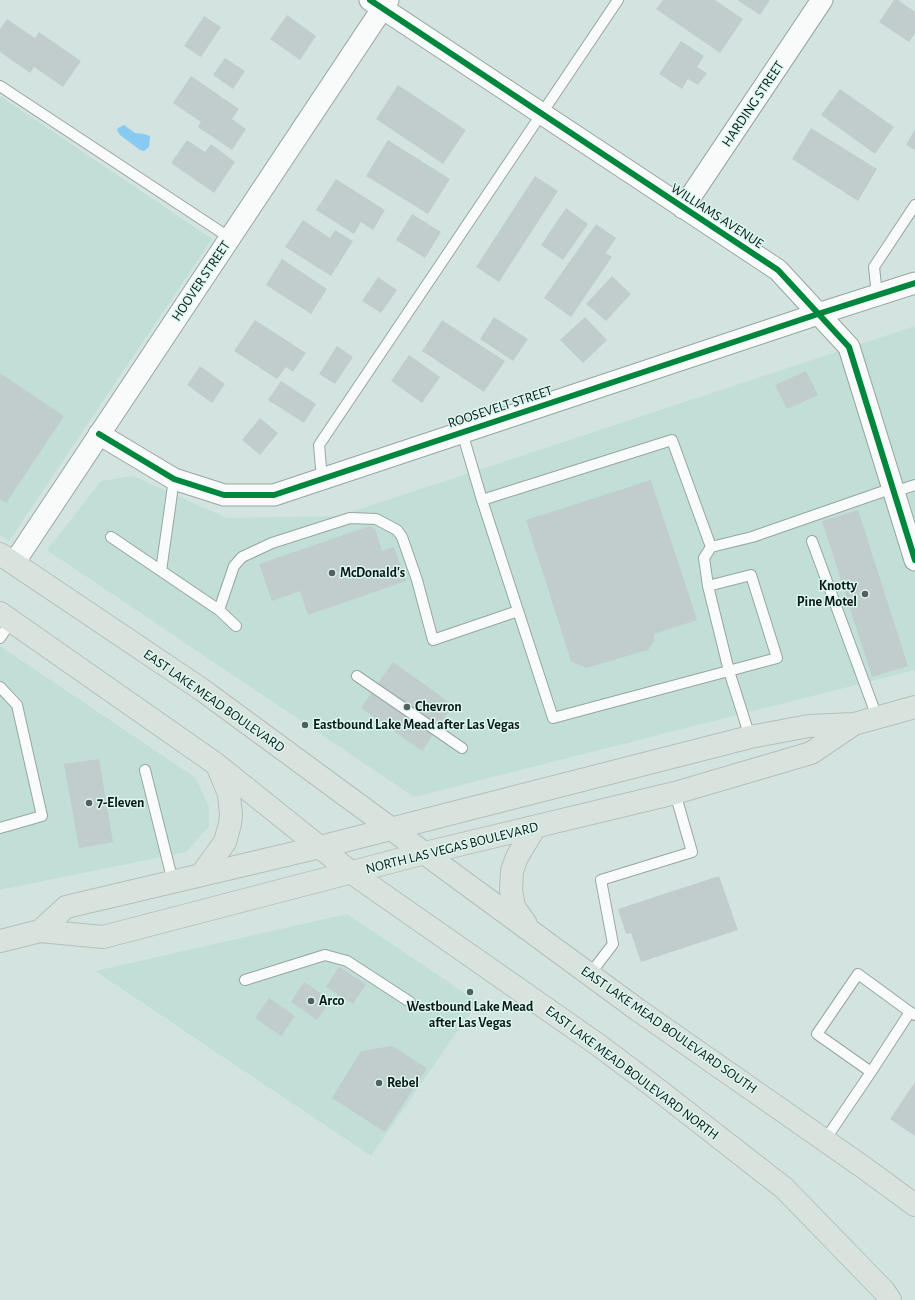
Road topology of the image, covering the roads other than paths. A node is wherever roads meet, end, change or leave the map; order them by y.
1 (618, 0) edge
2 (822, 0) edge
3 (380, 3) edge
4 (0, 86) edge
5 (542, 114) junction
6 (915, 205) edge
7 (683, 208) junction
8 (230, 238) junction
9 (915, 283) edge
10 (877, 295) junction
11 (818, 314) junction
12 (462, 432) junction
13 (99, 434) junction
14 (174, 479) junction
15 (322, 479) junction
16 (915, 485) edge
17 (893, 490) junction
18 (482, 500) junction
19 (111, 538) dead end
20 (812, 541) dead end
21 (711, 547) junction
22 (915, 560) edge
23 (5, 563) edge
24 (161, 571) junction
25 (708, 586) junction
26 (218, 610) junction
27 (518, 611) junction
28 (4, 624) edge
29 (236, 626) dead end
30 (729, 671) junction
31 (357, 676) dead end
32 (0, 687) edge
33 (915, 707) edge
34 (878, 717) junction
35 (854, 724) junction
36 (750, 737) junction
37 (462, 748) dead end
38 (216, 764) junction
39 (145, 770) dead end
40 (675, 793) junction
41 (535, 827) junction
42 (0, 828) edge
43 (391, 828) junction
44 (320, 847) junction
45 (425, 853) junction
46 (352, 873) junction
47 (202, 875) junction
48 (173, 882) junction
49 (40, 931) junction
50 (532, 931) junction
51 (0, 941) edge
52 (590, 974) junction
53 (245, 980) dead end
54 (410, 1002) dead end
55 (912, 1013) edge
56 (871, 1072) junction
57 (825, 1140) junction
58 (915, 1205) edge
59 (890, 1300) edge

1 - 5 lane
2 - 7 street, HARDING STREET
3 - 5 street, WILLIAMS AVENUE
3 - 8 street, HOOVER STREET
4 - 8 lane
5 - 7 street, WILLIAMS AVENUE
5 - 15 lane
6 - 10 lane
7 - 11 street, WILLIAMS AVENUE
8 - 13 street, HOOVER STREET
9 - 10 street, ROOSEVELT STREET
10 - 11 street, ROOSEVELT STREET
11 - 12 street, ROOSEVELT STREET
11 - 17 street, WILLIAMS AVENUE
12 - 15 street, ROOSEVELT STREET
12 - 18 lane
13 - 14 street, ROOSEVELT STREET
13 - 23 street, HOOVER STREET
14 - 15 street, ROOSEVELT STREET
14 - 24 lane
16 - 17 lane
17 - 21 lane
17 - 22 street, WILLIAMS AVENUE
18 - 21 lane
18 - 27 lane
19 - 24 lane
20 - 34 lane
21 - 25 lane
23 - 43 main road, EAST LAKE MEAD BOULEVARD
24 - 26 lane
25 - 30 lane
25 - 30 lane
26 - 27 lane
26 - 29 lane
27 - 30 lane
28 - 38 main road
30 - 36 lane
31 - 37 lane
32 - 42 lane
33 - 34 main road, NORTH LAS VEGAS BOULEVARD
34 - 35 main road, NORTH LAS VEGAS BOULEVARD
35 - 36 main road, NORTH LAS VEGAS BOULEVARD
35 - 40 main road, NORTH LAS VEGAS BOULEVARD
36 - 43 main road, NORTH LAS VEGAS BOULEVARD
38 - 44 main road
38 - 47 main road
39 - 48 lane
40 - 41 main road, NORTH LAS VEGAS BOULEVARD
40 - 52 lane
41 - 45 main road, NORTH LAS VEGAS BOULEVARD
41 - 50 main road
43 - 44 main road, NORTH LAS VEGAS BOULEVARD
43 - 45 main road, EAST LAKE MEAD BOULEVARD
44 - 46 main road
44 - 47 main road, NORTH LAS VEGAS BOULEVARD
45 - 46 main road, NORTH LAS VEGAS BOULEVARD
45 - 50 main road, EAST LAKE MEAD BOULEVARD SOUTH
46 - 49 main road, NORTH LAS VEGAS BOULEVARD
46 - 59 main road, EAST LAKE MEAD BOULEVARD NORTH
47 - 48 main road, NORTH LAS VEGAS BOULEVARD
48 - 49 main road, NORTH LAS VEGAS BOULEVARD
49 - 51 main road, NORTH LAS VEGAS BOULEVARD
50 - 52 main road, EAST LAKE MEAD BOULEVARD SOUTH
52 - 57 main road, EAST LAKE MEAD BOULEVARD SOUTH
53 - 54 lane
55 - 56 lane
55 - 56 lane
56 - 57 lane
57 - 58 main road, EAST LAKE MEAD BOULEVARD SOUTH

